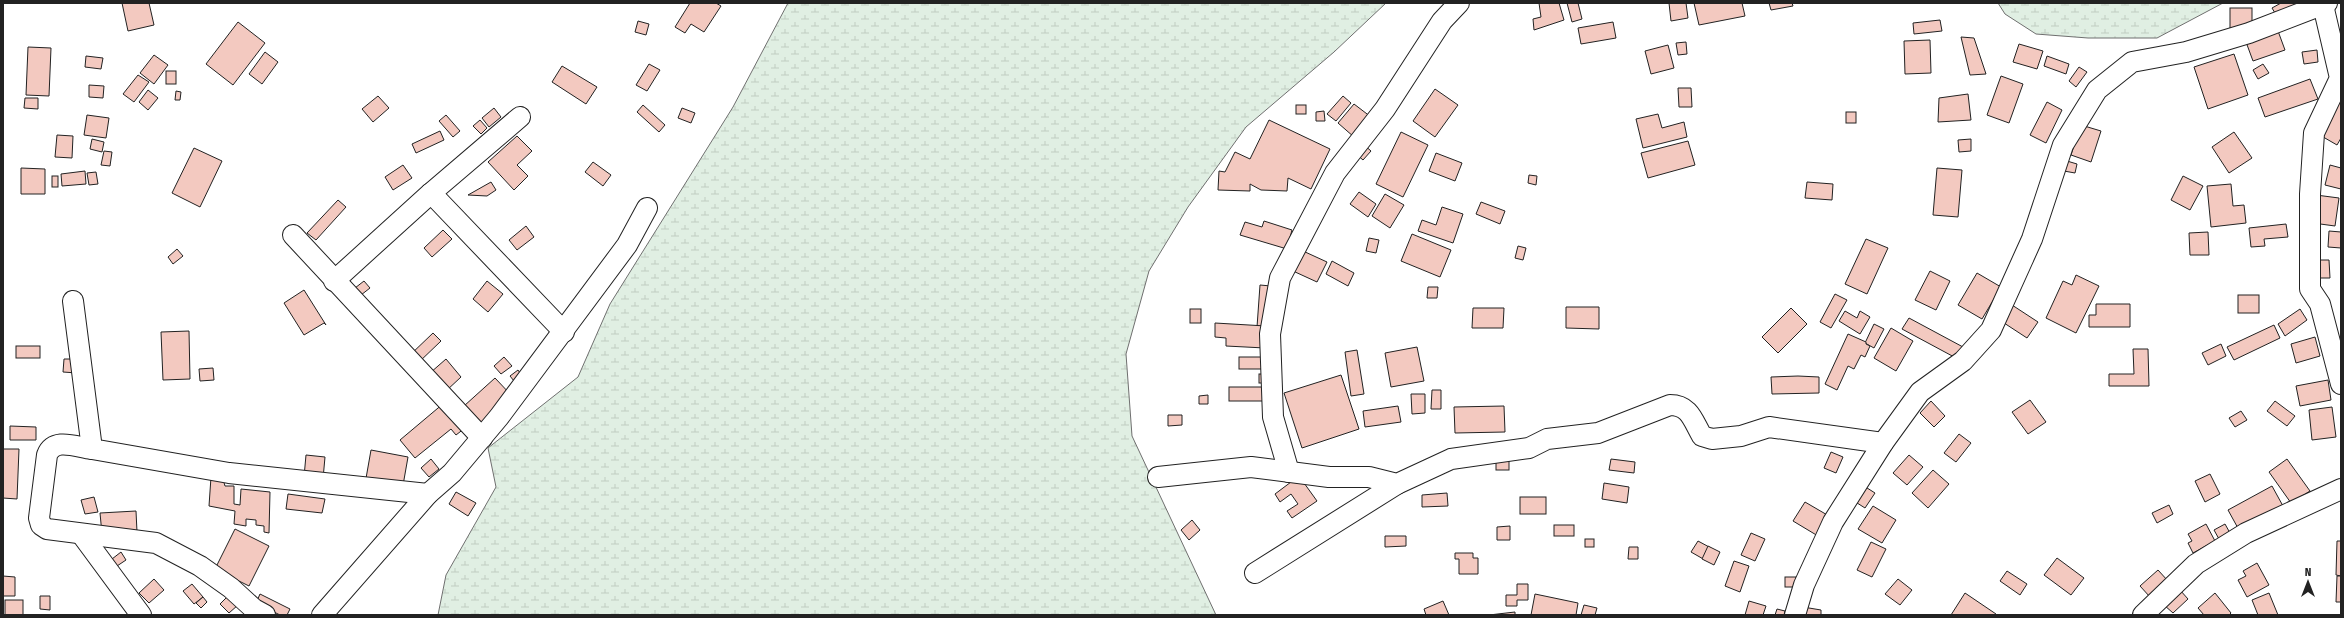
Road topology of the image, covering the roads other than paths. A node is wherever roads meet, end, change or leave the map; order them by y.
1 (1459, 3) edge
2 (2325, 4) edge
3 (2340, 78) edge
4 (520, 116) dead end
5 (431, 192) junction
6 (647, 208) dead end
7 (293, 236) dead end
8 (334, 281) junction
9 (73, 301) dead end
10 (2334, 329) edge
11 (564, 332) junction
12 (2341, 384) edge
13 (482, 438) junction
14 (1883, 443) junction
15 (92, 449) junction
16 (1289, 472) junction
17 (1158, 477) dead end
18 (1397, 484) junction
19 (2341, 489) edge
20 (428, 494) junction
21 (82, 535) junction
22 (1255, 573) dead end
23 (141, 615) edge
24 (265, 615) edge
25 (322, 615) edge
26 (1795, 615) edge
27 (2143, 615) edge

1 - 16 street
2 - 3 street
2 - 14 street
3 - 10 street
4 - 5 street
5 - 8 street
5 - 11 street
6 - 11 street
7 - 8 street
8 - 13 street
9 - 15 street
10 - 12 street
11 - 13 street
13 - 20 street
14 - 18 street
14 - 26 street
15 - 20 street
15 - 21 street
16 - 17 street
16 - 18 street
18 - 22 street
19 - 27 street
20 - 25 street
21 - 23 street
21 - 24 street

